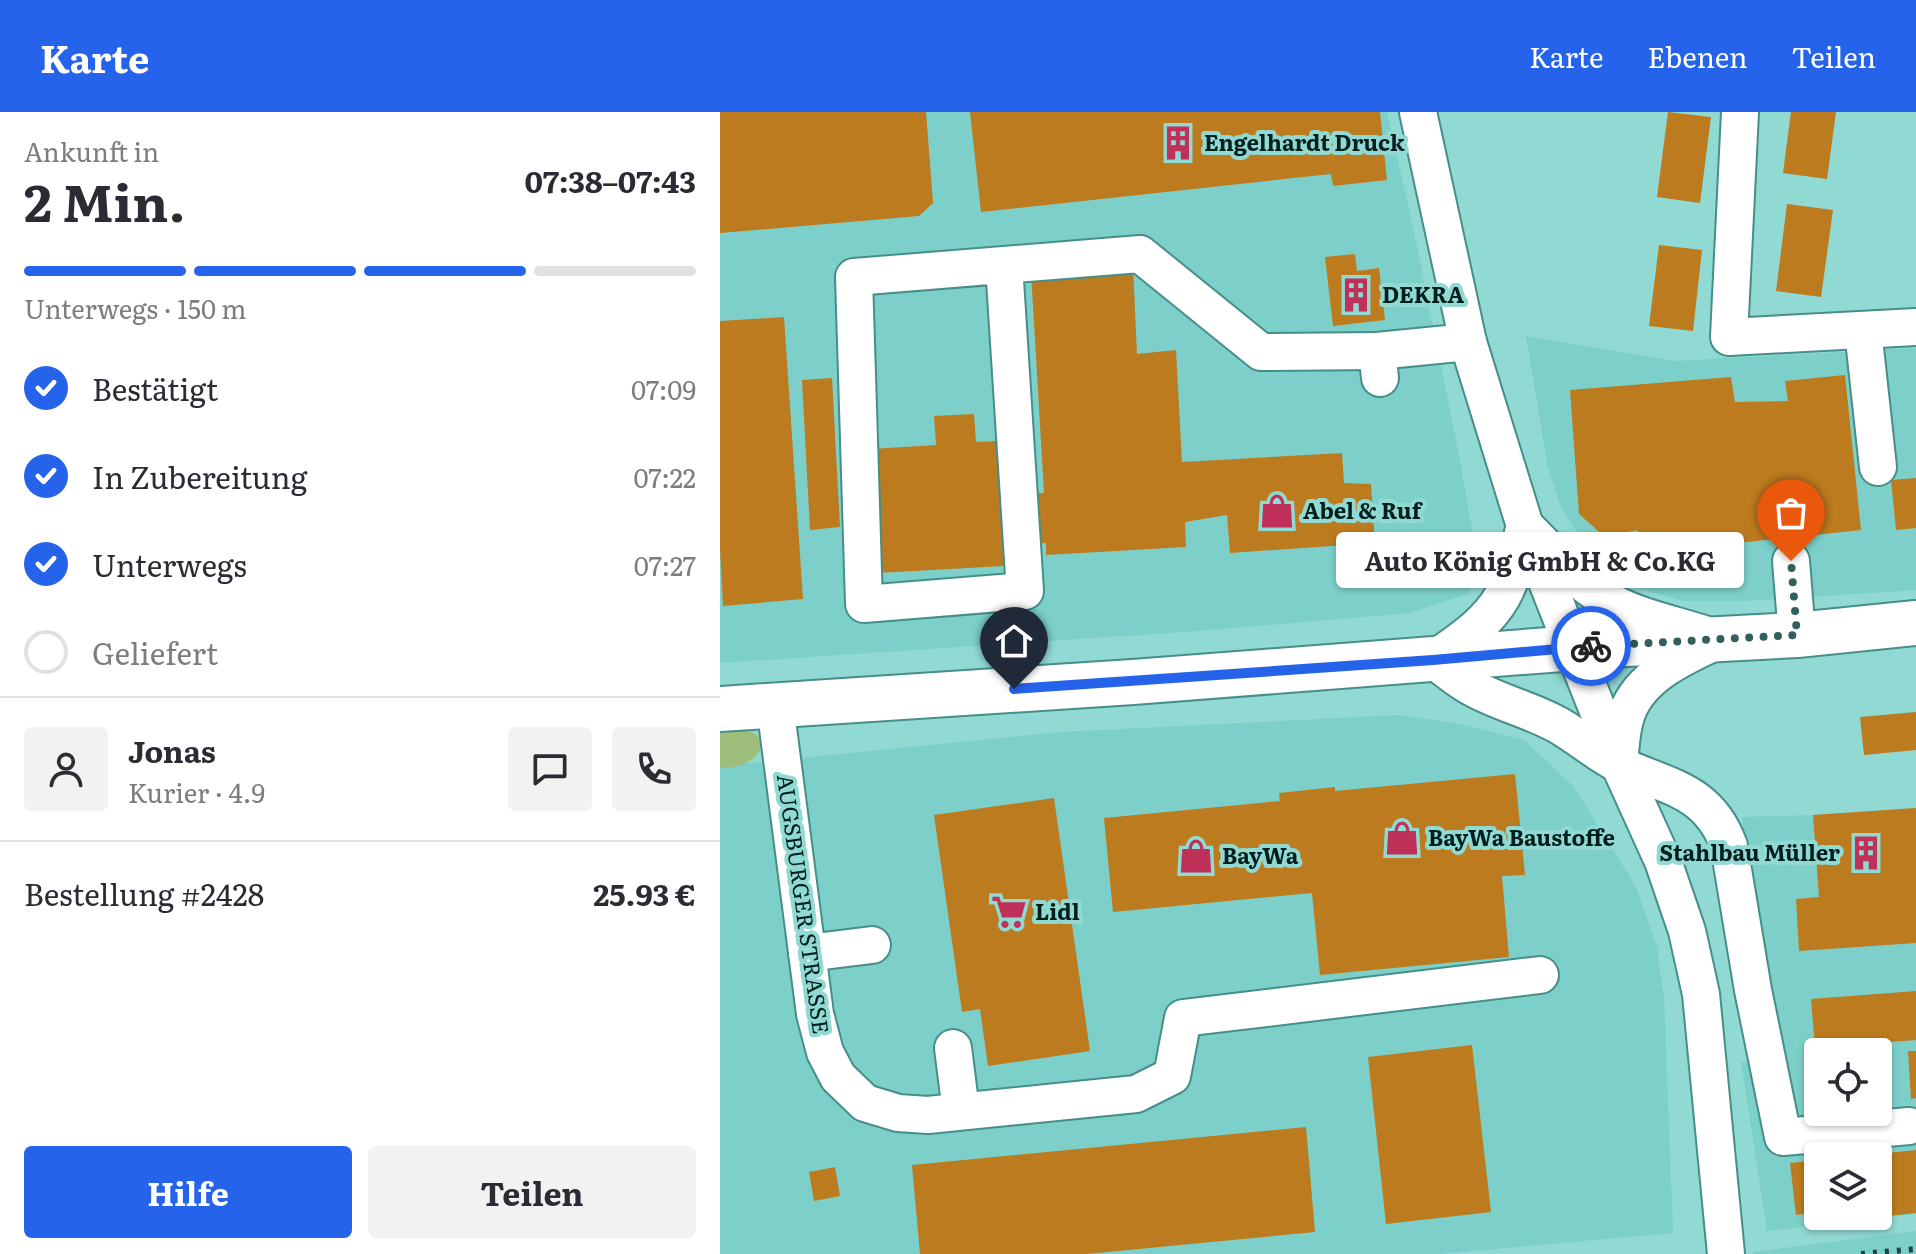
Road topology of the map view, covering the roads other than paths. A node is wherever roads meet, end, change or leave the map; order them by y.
1 (1418, 112) edge
2 (1740, 112) edge
3 (1004, 265) junction
4 (1916, 327) edge
5 (1863, 330) junction
6 (1468, 342) junction
7 (1878, 467) dead end
8 (1525, 526) junction
9 (1791, 561) dead end
10 (1916, 623) edge
11 (1797, 635) junction
12 (1719, 640) junction
13 (1573, 648) junction
14 (1433, 660) junction
15 (775, 705) junction
16 (720, 709) edge
17 (1619, 764) junction
18 (872, 945) dead end
19 (807, 953) junction
20 (1540, 975) dead end
21 (953, 1048) dead end
22 (961, 1111) junction
23 (1909, 1126) dead end
24 (1726, 1254) edge

1 - 6 street
2 - 5 street
3 - 3 street
3 - 6 street
4 - 5 street
5 - 7 street
6 - 8 street
8 - 12 street
8 - 13 street
8 - 14 street
9 - 11 street
10 - 11 main road
11 - 12 main road
12 - 13 main road
12 - 17 street
13 - 14 main road
13 - 17 street
14 - 15 main road
14 - 17 street
15 - 16 main road
15 - 19 street, AUGSBURGER STRASSE
17 - 23 street
17 - 24 street
18 - 19 street
19 - 22 street, AUGSBURGER STRASSE
20 - 22 street, AUGSBURGER STRASSE
21 - 22 street

